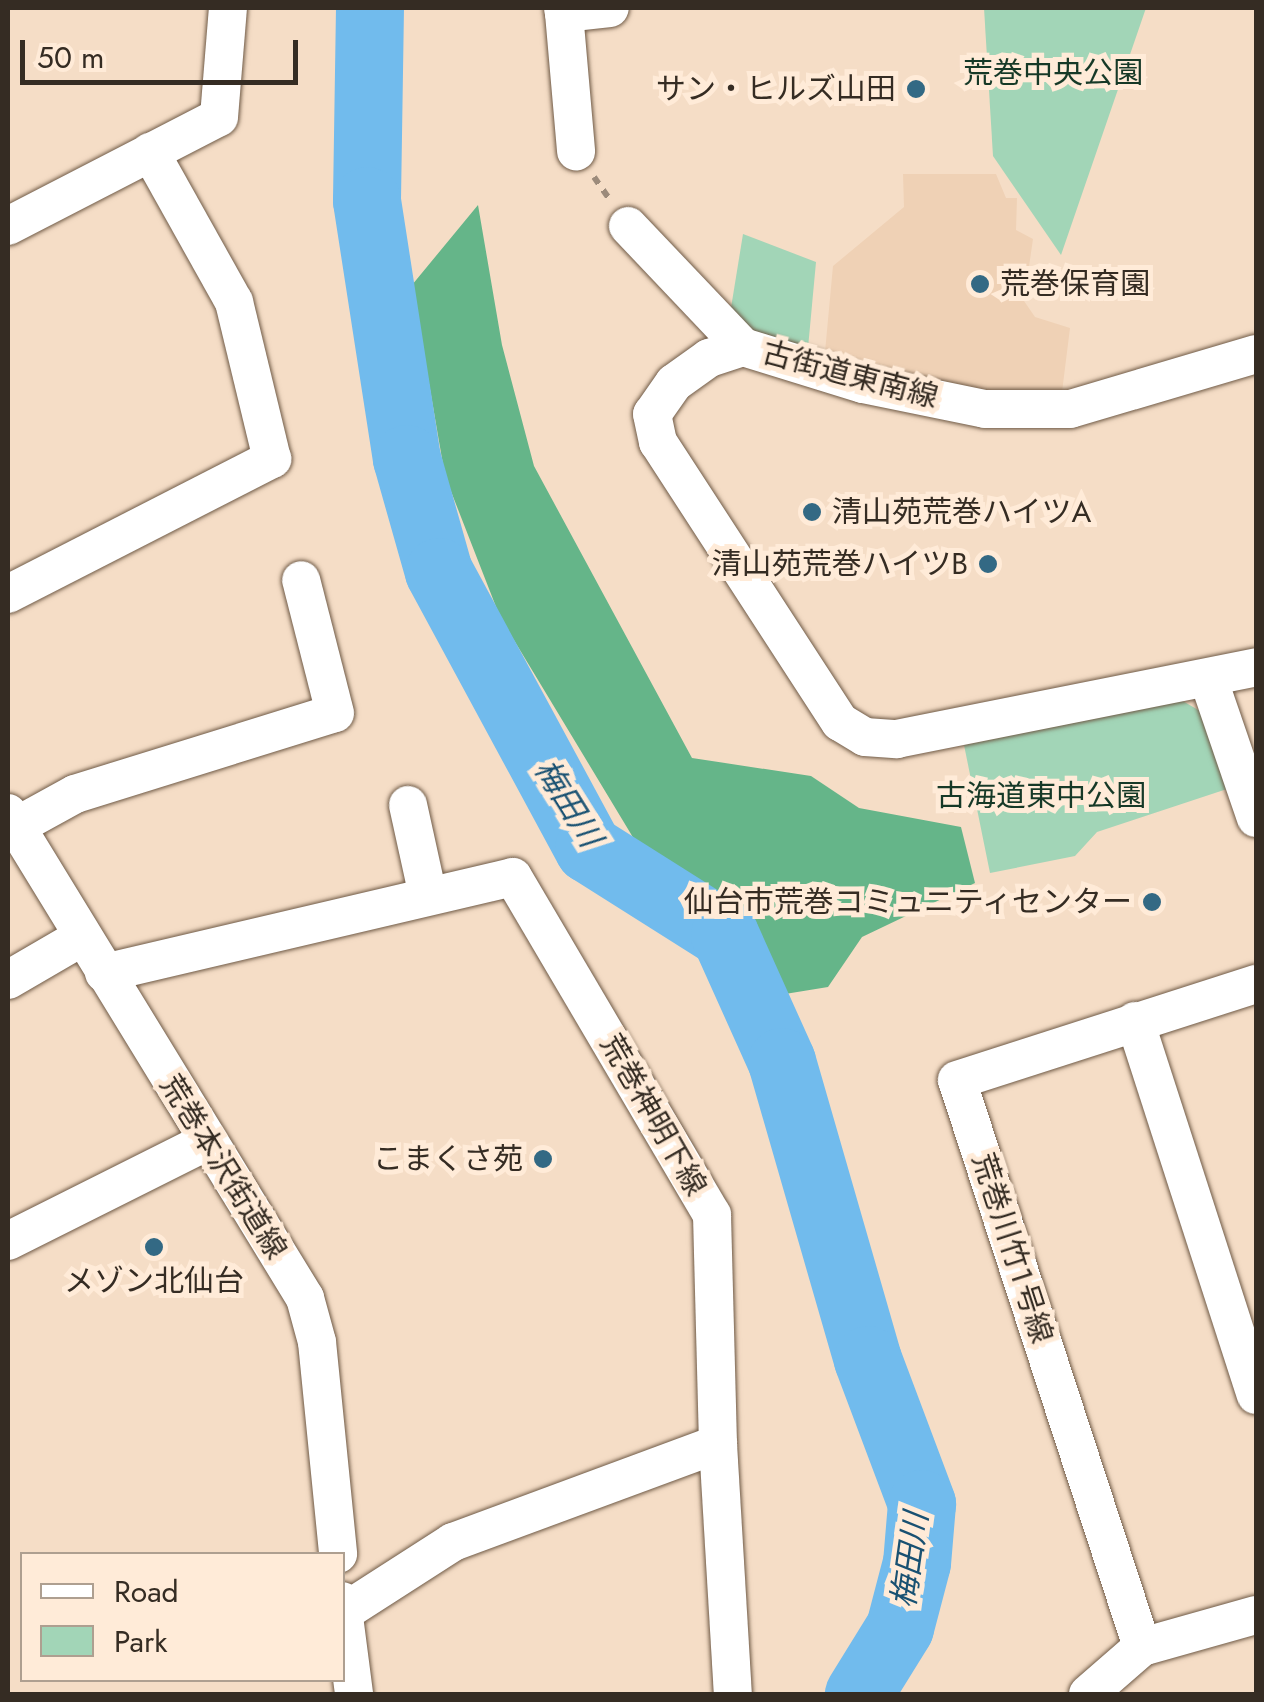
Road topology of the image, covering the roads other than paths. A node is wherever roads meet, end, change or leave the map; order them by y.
1 (228, 8) edge
2 (610, 8) edge
3 (564, 10) edge
4 (576, 151) road end
5 (150, 152) junction
6 (8, 226) edge
7 (628, 226) road end
8 (743, 347) junction
9 (1256, 354) edge
10 (301, 580) dead end
11 (8, 594) edge
12 (1256, 667) edge
13 (1208, 678) junction
14 (408, 805) dead end
15 (1256, 818) edge
16 (11, 820) edge
17 (428, 896) junction
18 (82, 937) junction
19 (104, 973) junction
20 (8, 980) edge
21 (1256, 984) edge
22 (1136, 1021) junction
23 (206, 1142) junction
24 (8, 1241) edge
25 (1256, 1396) edge
26 (718, 1444) junction
27 (338, 1552) edge
28 (345, 1611) edge
29 (1256, 1615) edge
30 (345, 1620) edge
31 (1142, 1646) junction
32 (354, 1694) edge
33 (734, 1694) edge
34 (1088, 1694) edge

1 - 5 street
2 - 3 street
3 - 4 street
5 - 6 street
5 - 11 street
7 - 8 street
8 - 9 street, 古街道東南線
8 - 13 street, 古街道東南線
10 - 16 street
12 - 13 street, 古街道東南線
13 - 15 street
14 - 17 street
16 - 18 street, 荒巻本沢街道線
17 - 19 street, 荒巻神明下線
17 - 26 street, 荒巻神明下線
18 - 19 street, 荒巻本沢街道線
18 - 20 street
19 - 23 street, 荒巻本沢街道線
21 - 22 street, 荒巻川竹１号線
22 - 25 street
22 - 31 street, 荒巻川竹１号線
23 - 24 street
23 - 27 street, 荒巻本沢街道線
26 - 28 street
26 - 33 street
29 - 31 street
30 - 32 street
31 - 34 street

